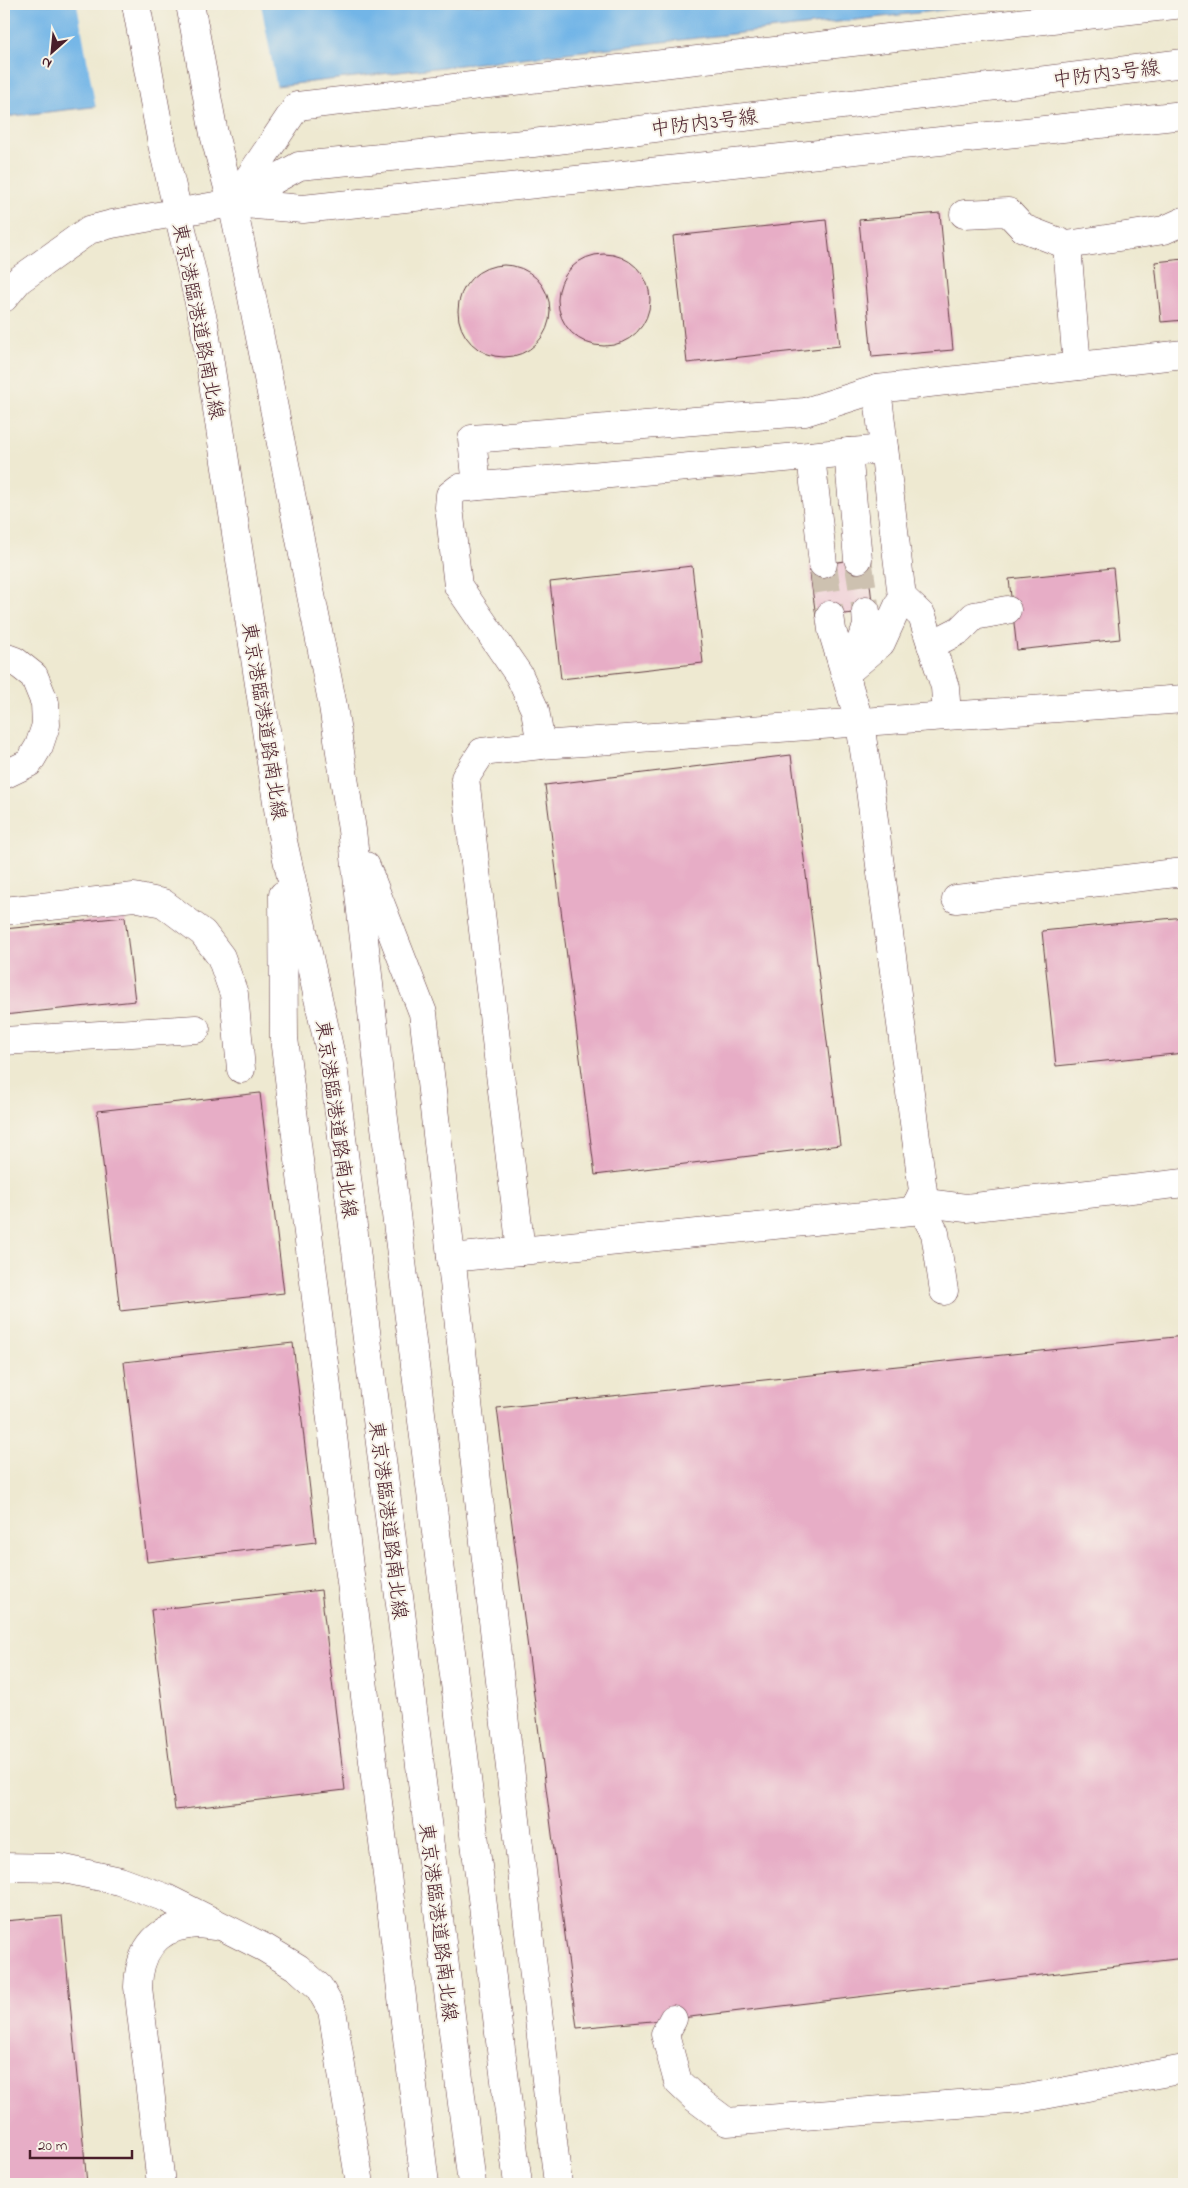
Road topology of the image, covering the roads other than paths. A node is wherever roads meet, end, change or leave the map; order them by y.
1 (136, 4) edge
2 (190, 4) edge
3 (1183, 4) edge
4 (1184, 64) edge
5 (1184, 115) edge
6 (232, 203) junction
7 (177, 214) junction
8 (964, 214) dead end
9 (1184, 221) edge
10 (1067, 245) junction
11 (4, 298) edge
12 (1184, 354) edge
13 (1077, 366) junction
14 (877, 389) junction
15 (884, 449) junction
16 (848, 452) junction
17 (811, 456) junction
18 (477, 486) junction
19 (858, 559) tunnel mouth
20 (823, 564) tunnel mouth
21 (902, 598) junction
22 (1006, 610) dead end
23 (866, 611) tunnel mouth
24 (830, 615) tunnel mouth
25 (932, 645) junction
26 (4, 657) edge
27 (846, 673) junction
28 (1184, 699) edge
29 (948, 716) junction
30 (860, 724) junction
31 (541, 745) junction
32 (4, 775) edge
33 (352, 830) junction
34 (283, 841) junction
35 (1184, 872) edge
36 (956, 899) dead end
37 (4, 911) edge
38 (196, 1029) dead end
39 (4, 1041) edge
40 (241, 1069) dead end
41 (1184, 1183) edge
42 (918, 1202) junction
43 (521, 1251) junction
44 (451, 1258) junction
45 (944, 1291) dead end
46 (4, 1861) edge
47 (4, 1867) edge
48 (31, 1868) junction
49 (222, 1926) junction
50 (673, 2019) dead end
51 (1184, 2069) edge
52 (161, 2184) edge
53 (360, 2184) edge
54 (426, 2184) edge
55 (472, 2184) edge
56 (518, 2184) edge
57 (558, 2184) edge

1 - 7 street, 東京港臨港道路南北線
2 - 6 street
3 - 6 street
4 - 6 street, 中防内3号線
5 - 6 street, 中防内3号線
6 - 7 street, 中防内3号線
6 - 33 street
7 - 11 street, 中防内3号線
7 - 34 street, 東京港臨港道路南北線
8 - 10 street
9 - 10 street
10 - 13 street
12 - 13 street
13 - 14 street
14 - 15 street
14 - 18 street
15 - 16 street
15 - 21 street
16 - 17 street
16 - 19 street
17 - 18 street
17 - 20 street
18 - 31 street
21 - 25 street
21 - 27 street
22 - 25 street
23 - 27 street
24 - 27 street
25 - 29 street
26 - 32 street
27 - 30 street
28 - 29 street
29 - 30 street
30 - 31 street
30 - 42 street
31 - 43 street
33 - 44 street
33 - 56 street
34 - 54 street
34 - 55 street, 東京港臨港道路南北線
35 - 36 street
37 - 40 street
38 - 39 street
41 - 42 street
42 - 43 street
42 - 45 street
43 - 44 street
44 - 57 street
46 - 48 street
47 - 48 street
48 - 49 street
49 - 52 street
49 - 53 street
50 - 51 street

